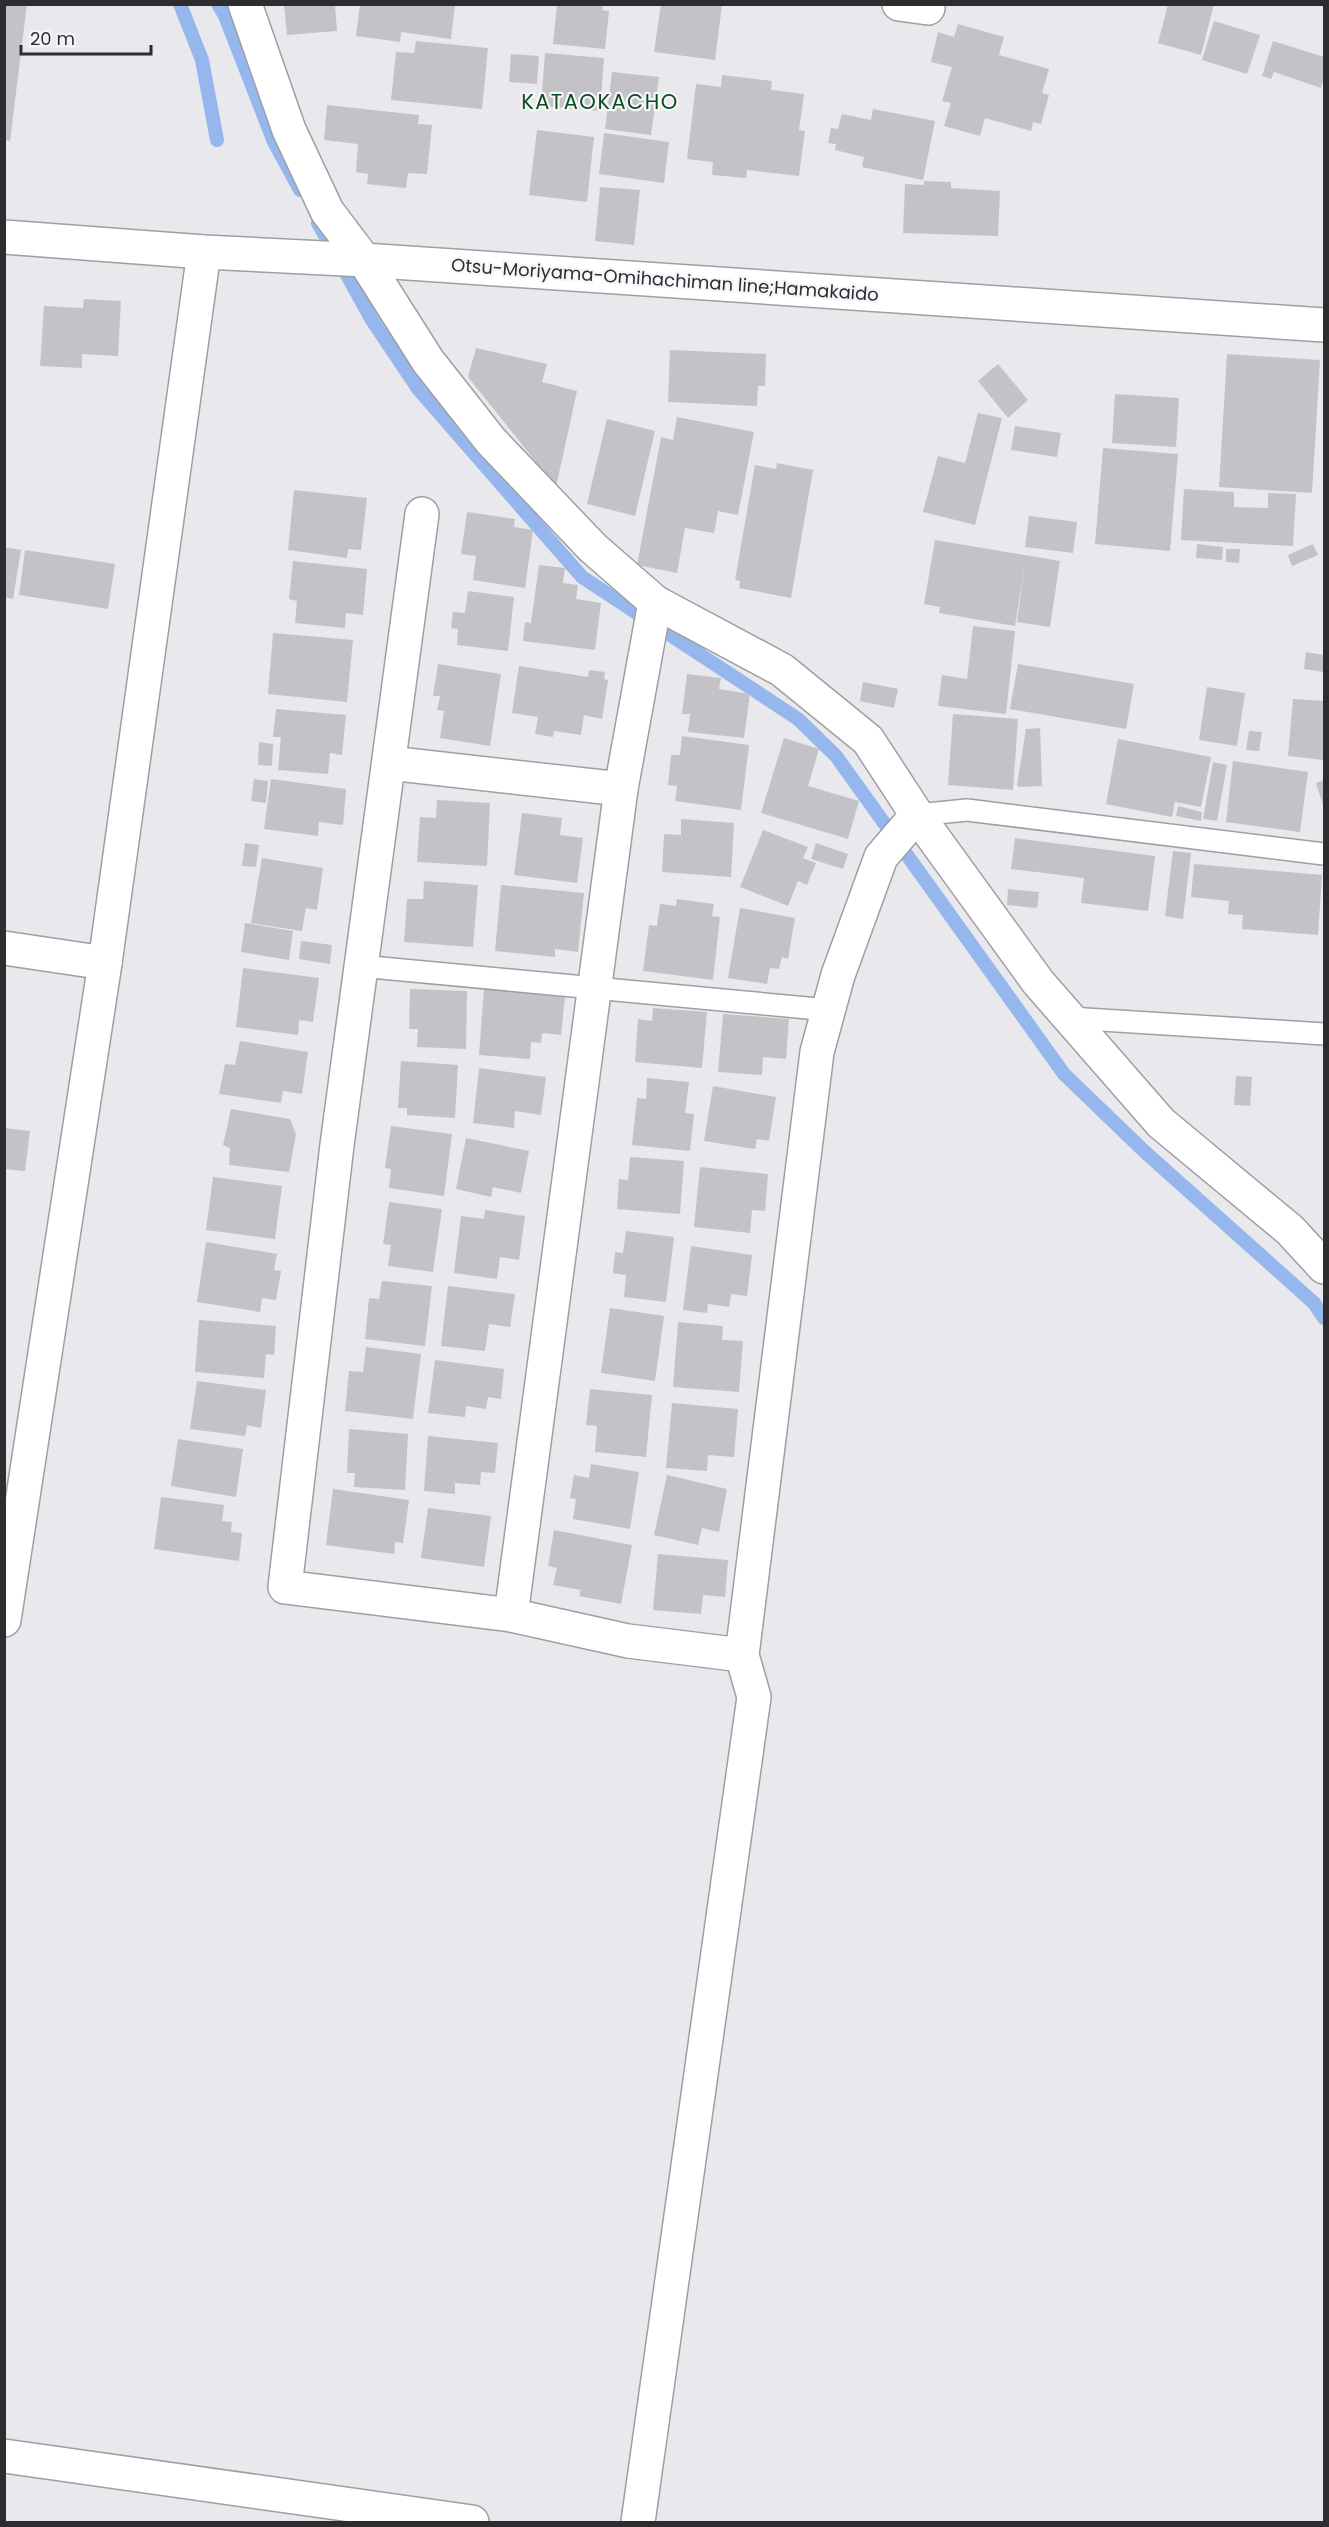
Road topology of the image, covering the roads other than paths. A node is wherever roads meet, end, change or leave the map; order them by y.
1 (244, 4) edge
2 (4, 237) edge
3 (204, 252) junction
4 (364, 260) junction
5 (1324, 325) edge
6 (422, 514) dead end
7 (656, 602) junction
8 (389, 763) junction
9 (621, 789) junction
10 (917, 815) junction
11 (1324, 854) edge
12 (4, 948) edge
13 (105, 963) junction
14 (360, 966) junction
15 (594, 987) junction
16 (829, 1010) junction
17 (1070, 1018) junction
18 (1324, 1034) edge
19 (1324, 1268) edge
20 (511, 1615) junction
21 (4, 1620) edge
22 (742, 1655) junction
23 (4, 2456) edge
24 (472, 2523) edge
25 (638, 2523) edge

1 - 4 street
2 - 3 street, Otsu-Moriyama-Omihachiman line;Hamakaido
3 - 4 street, Otsu-Moriyama-Omihachiman line;Hamakaido
3 - 13 street
4 - 5 street, Otsu-Moriyama-Omihachiman line;Hamakaido
4 - 7 street
6 - 8 street
7 - 9 street
7 - 10 street
8 - 9 street
8 - 14 street
9 - 15 street
10 - 11 lane
10 - 16 street
10 - 17 street
12 - 13 street
13 - 21 street
14 - 15 lane
14 - 20 street
15 - 16 lane
15 - 20 street
16 - 22 street
17 - 18 lane
17 - 19 street
20 - 22 street
22 - 25 street
23 - 24 street

